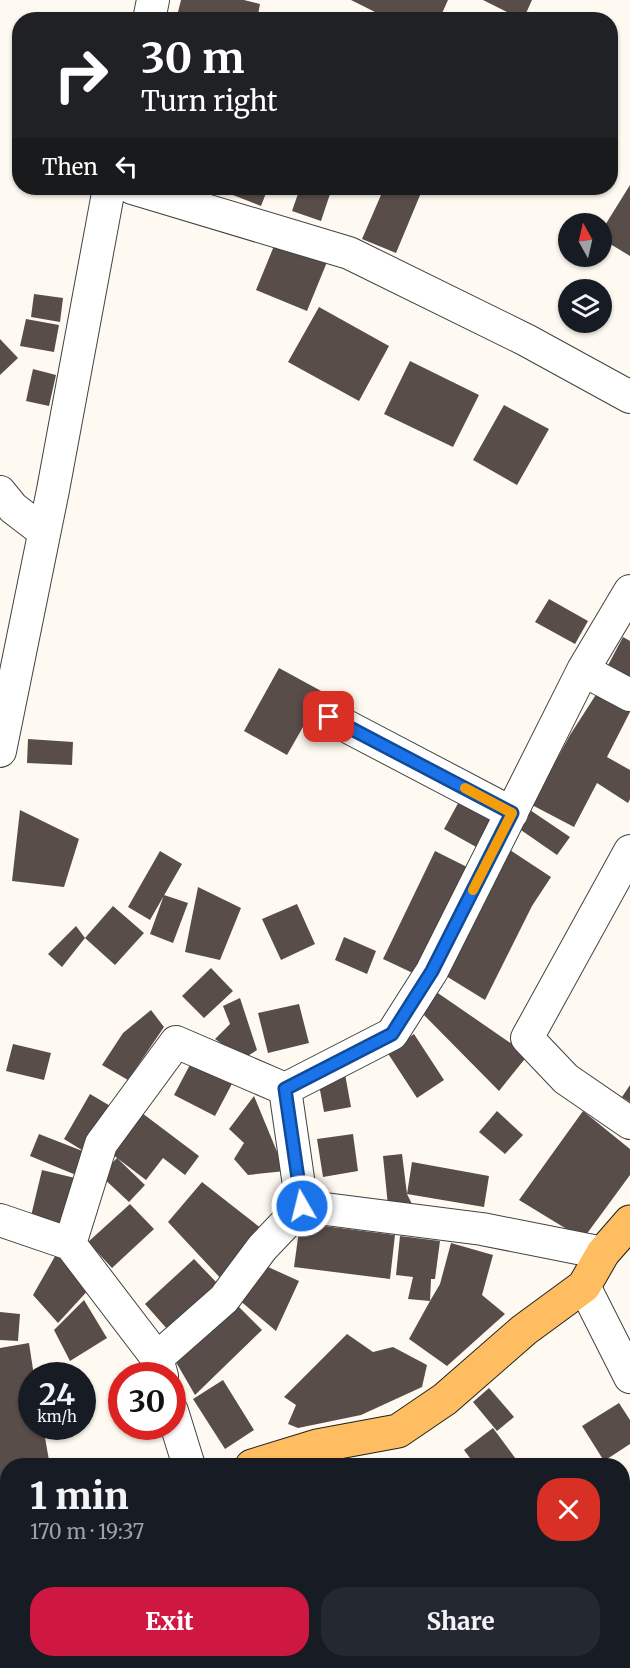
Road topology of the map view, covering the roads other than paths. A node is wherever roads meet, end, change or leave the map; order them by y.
1 (109, 195) edge
2 (155, 195) edge
3 (630, 397) edge
4 (0, 492) edge
5 (43, 531) junction
6 (630, 591) edge
7 (583, 670) junction
8 (630, 695) edge
9 (5, 700) edge
10 (329, 717) dead end
11 (0, 751) edge
12 (512, 813) junction
13 (630, 851) edge
14 (285, 1089) junction
15 (630, 1123) edge
16 (302, 1206) junction
17 (0, 1220) edge
18 (630, 1222) edge
19 (70, 1244) junction
20 (603, 1253) junction
21 (584, 1286) junction
22 (155, 1362) edge
23 (164, 1362) edge
24 (630, 1377) edge
25 (181, 1440) edge
26 (187, 1458) edge
27 (278, 1458) edge

1 - 5 street
2 - 3 street
4 - 5 street
5 - 9 street
6 - 7 street
7 - 8 street
7 - 12 street
9 - 11 street
10 - 12 street
12 - 14 street
13 - 15 street
14 - 16 street
14 - 19 street
16 - 20 street
16 - 23 street
17 - 19 street
18 - 20 main road
19 - 22 street
20 - 21 main road
21 - 24 street
21 - 27 main road
25 - 26 street

